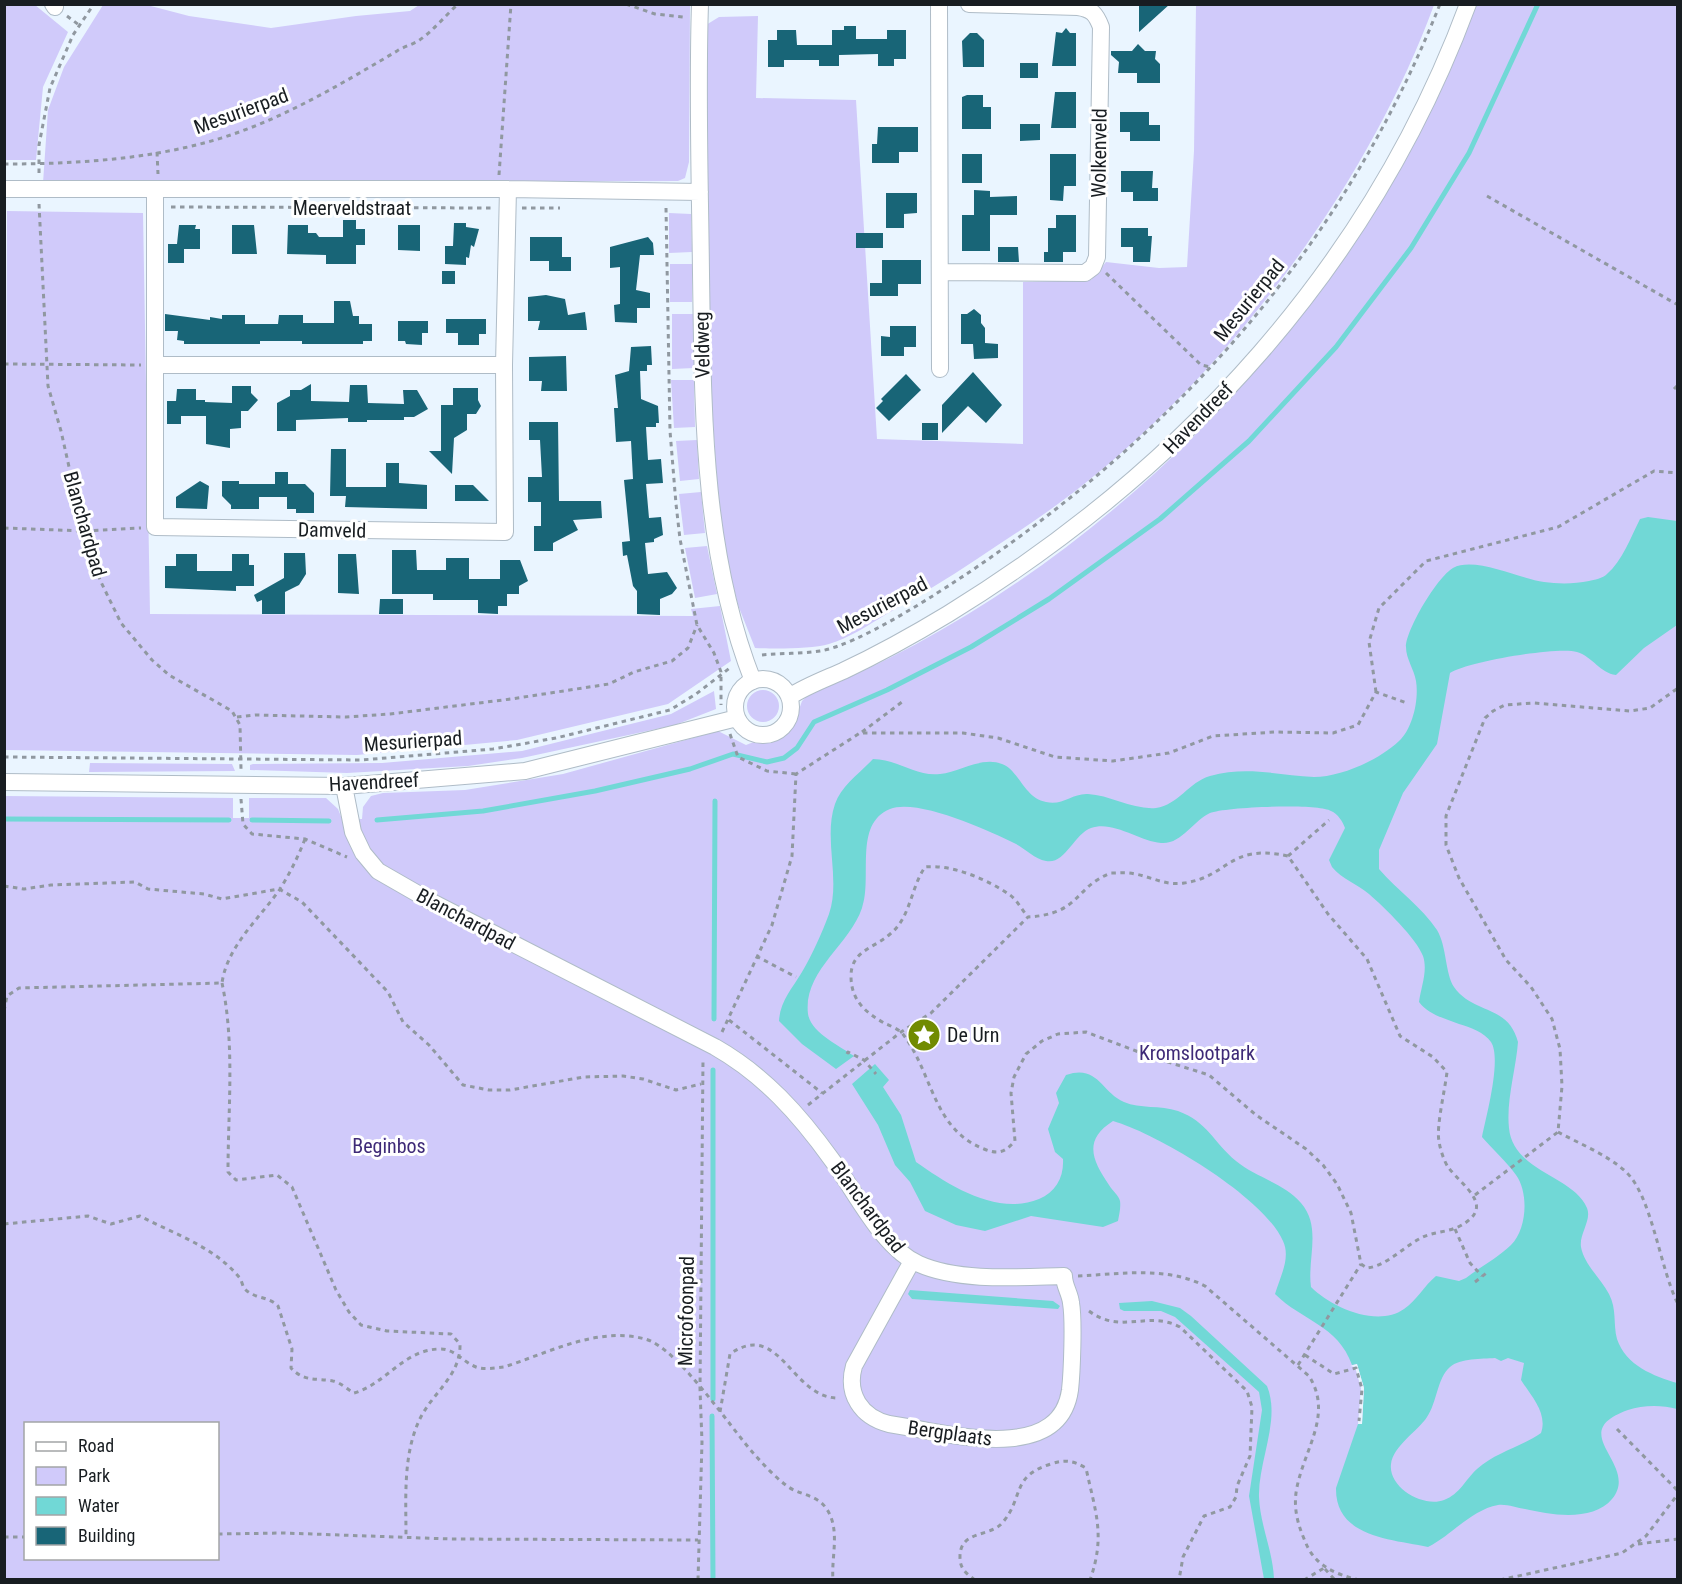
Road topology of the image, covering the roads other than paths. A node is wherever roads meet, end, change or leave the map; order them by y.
1 (700, 4) edge
2 (939, 4) edge
3 (969, 4) edge
4 (1468, 4) edge
5 (4, 189) edge
6 (155, 189) junction
7 (503, 189) junction
8 (700, 192) junction
9 (941, 272) junction
10 (155, 365) junction
11 (504, 365) junction
12 (940, 369) dead end
13 (753, 681) junction
14 (789, 697) junction
15 (737, 718) junction
16 (4, 782) edge
17 (344, 786) junction
18 (912, 1261) junction
19 (1064, 1276) joint

1 - 8 street, Veldweg
2 - 9 street
3 - 9 street, Wolkenveld
4 - 14 street, Havendreef
5 - 6 street, Meerveldstraat
6 - 7 street, Meerveldstraat
6 - 10 street
7 - 8 street, Meerveldstraat
7 - 11 street, Damveld
8 - 13 street, Veldweg
9 - 12 street
10 - 11 street
10 - 11 street, Damveld
13 - 14 street
13 - 15 street
14 - 15 street
15 - 17 street, Havendreef
16 - 17 street, Havendreef
17 - 18 street, Blanchardpad
18 - 19 street, Blanchardpad
18 - 19 street, Bergplaats

